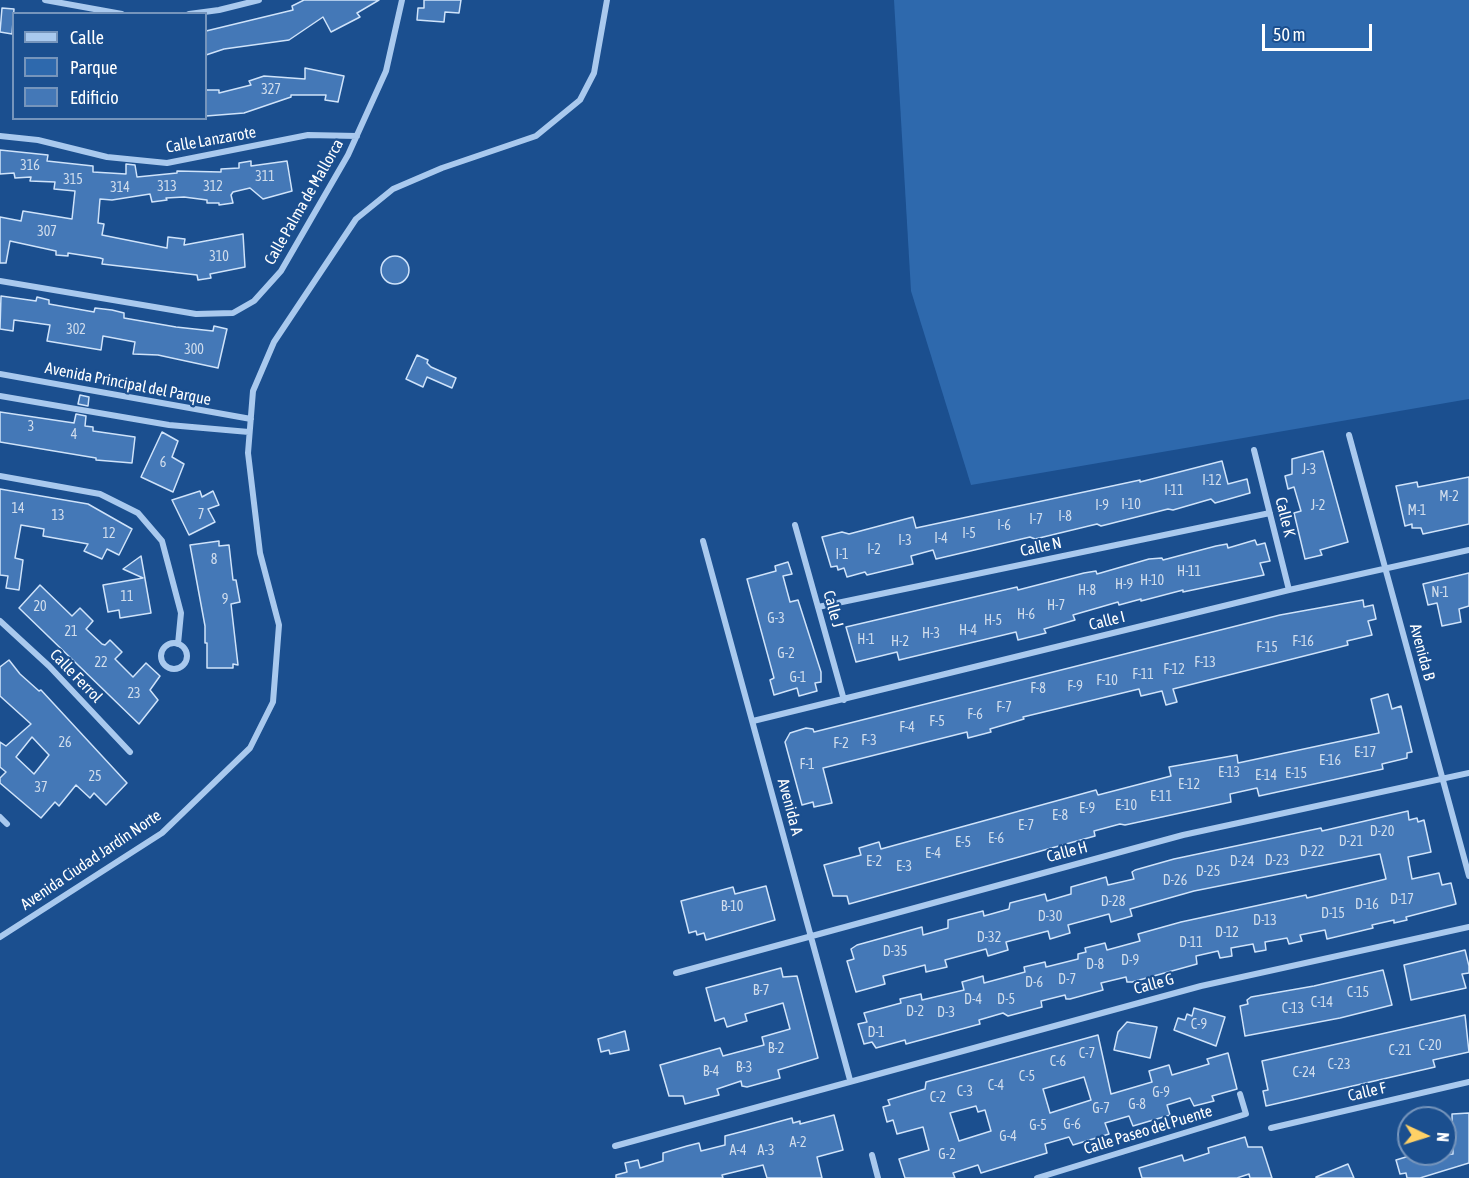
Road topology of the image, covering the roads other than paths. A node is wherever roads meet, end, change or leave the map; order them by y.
1 (45, 0) edge
2 (259, 0) edge
3 (402, 0) edge
4 (607, 0) edge
5 (111, 12) edge
6 (204, 12) edge
7 (0, 136) edge
8 (357, 136) junction
9 (0, 281) edge
10 (0, 374) edge
11 (0, 396) edge
12 (251, 418) junction
13 (249, 432) junction
14 (1349, 435) dead end
15 (1254, 450) dead end
16 (0, 476) edge
17 (1270, 513) junction
18 (795, 525) dead end
19 (703, 541) dead end
20 (1469, 550) edge
21 (1386, 568) junction
22 (1289, 590) junction
23 (818, 607) junction
24 (0, 621) edge
25 (178, 644) junction
26 (844, 700) junction
27 (753, 721) junction
28 (130, 752) dead end
29 (1469, 773) edge
30 (1443, 780) junction
31 (0, 817) edge
32 (7, 824) dead end
33 (1469, 876) edge
34 (1469, 927) edge
35 (810, 936) junction
36 (0, 937) edge
37 (676, 973) dead end
38 (850, 1080) junction
39 (1469, 1082) edge
40 (1240, 1094) dead end
41 (1271, 1128) dead end
42 (615, 1146) dead end
43 (872, 1155) dead end
44 (878, 1178) edge
45 (1038, 1178) edge

1 - 5 street
2 - 6 street
3 - 8 street, Calle Palma de Mallorca
4 - 12 street, Avenida Ciudad Jardín Norte
7 - 8 street, Calle Lanzarote
8 - 9 street, Calle Palma de Mallorca
10 - 12 street, Avenida Principal del Parque
11 - 13 street, Avenida Principal del Parque
12 - 13 street, Avenida Ciudad Jardín Norte
13 - 36 street, Avenida Ciudad Jardín Norte
14 - 21 street, Avenida B
15 - 17 street, Calle K
16 - 25 street
17 - 22 street, Calle K
17 - 23 street, Calle N
18 - 23 street, Calle J
19 - 27 street, Avenida A
20 - 21 street, Calle I
21 - 22 street, Calle I
21 - 30 street, Avenida B
22 - 26 street, Calle I
23 - 26 street, Calle J
24 - 28 street, Calle Ferrol
25 - 25 street
26 - 27 street, Calle I
27 - 35 street, Avenida A
29 - 30 street, Calle H
30 - 33 street, Avenida B
30 - 35 street, Calle H
31 - 32 street
34 - 38 street, Calle G
35 - 37 street, Calle H
35 - 38 street, Avenida A
38 - 42 street, Calle G
39 - 41 street, Calle F
40 - 45 street, Calle Paseo del Puente
43 - 44 street

